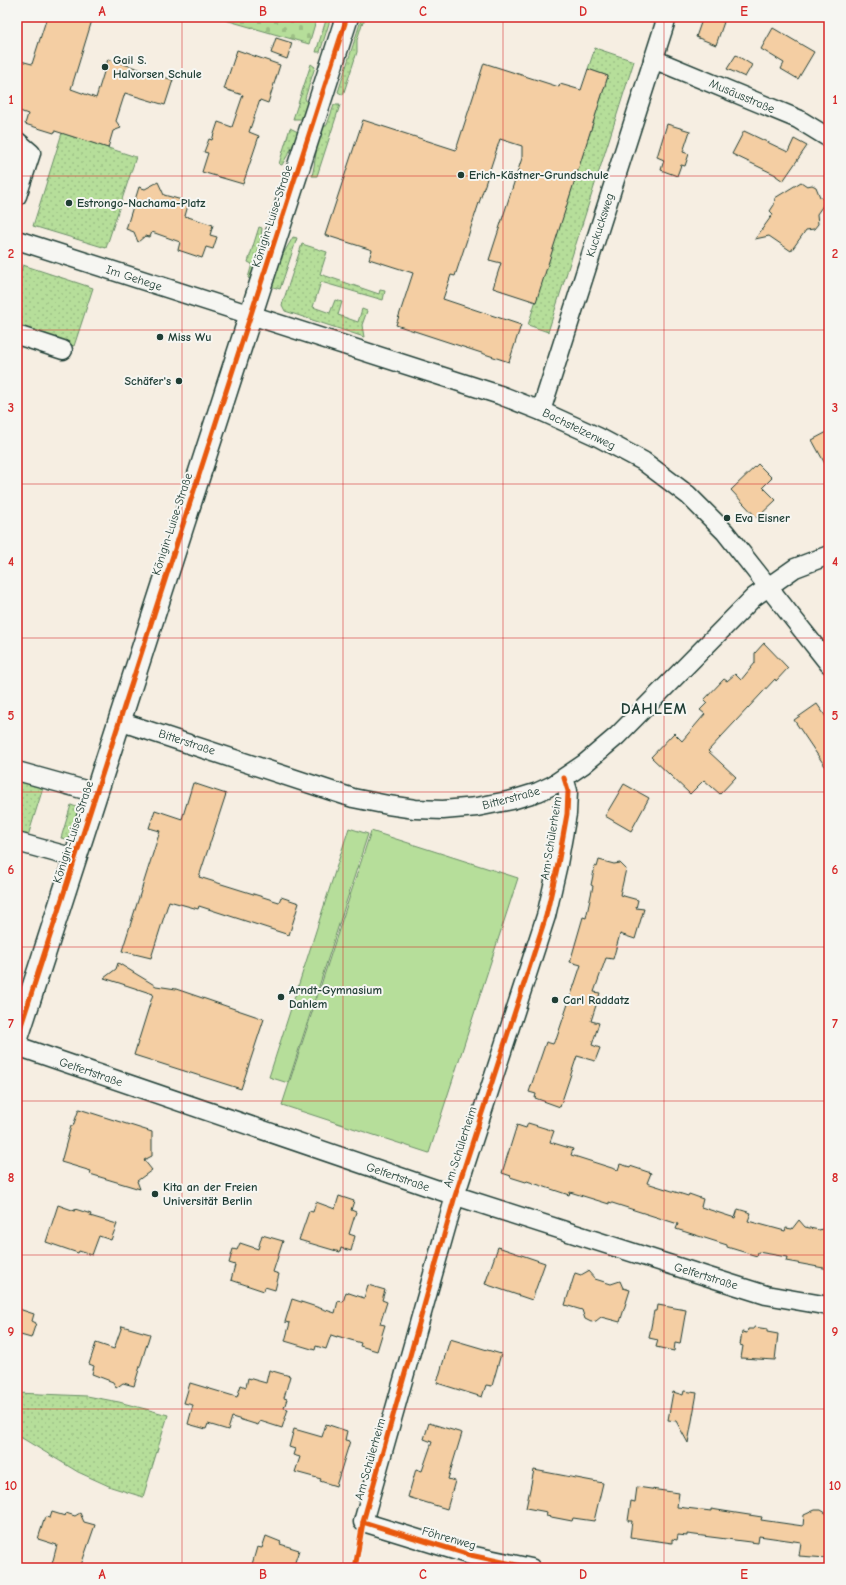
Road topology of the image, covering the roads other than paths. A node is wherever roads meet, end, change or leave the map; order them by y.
1 (347, 17) edge
2 (667, 17) edge
3 (653, 59) junction
4 (829, 138) edge
5 (17, 142) edge
6 (17, 196) edge
7 (17, 240) edge
8 (250, 316) junction
9 (17, 335) edge
10 (63, 350) dead end
11 (541, 410) junction
12 (829, 555) edge
13 (768, 586) junction
14 (829, 664) edge
15 (119, 721) junction
16 (17, 771) edge
17 (564, 778) junction
18 (96, 793) junction
19 (17, 842) edge
20 (75, 858) junction
21 (17, 1038) edge
22 (17, 1046) edge
23 (455, 1196) junction
24 (829, 1306) edge
25 (363, 1522) joint
26 (531, 1568) edge

1 - 8 main road, Königin-Luise-Straße
2 - 3 street, Kuckucksweg
3 - 4 street, Musäusstraße
3 - 11 street, Kuckucksweg
5 - 6 street
7 - 8 street, Im Gehege
8 - 11 street, Bachstelzenweg
8 - 15 main road, Königin-Luise-Straße
9 - 10 street
11 - 13 street, Bachstelzenweg
12 - 13 street, Bitterstraße
13 - 14 street, Bachstelzenweg
13 - 17 street, Bitterstraße
15 - 17 street, Bitterstraße
15 - 18 main road, Königin-Luise-Straße
16 - 18 street
17 - 23 street, Am Schülerheim
18 - 20 main road, Königin-Luise-Straße
19 - 20 street
20 - 21 main road, Königin-Luise-Straße
22 - 23 street, Gelfertstraße
23 - 24 street, Gelfertstraße
23 - 25 street, Am Schülerheim
25 - 26 street, Föhrenweg

